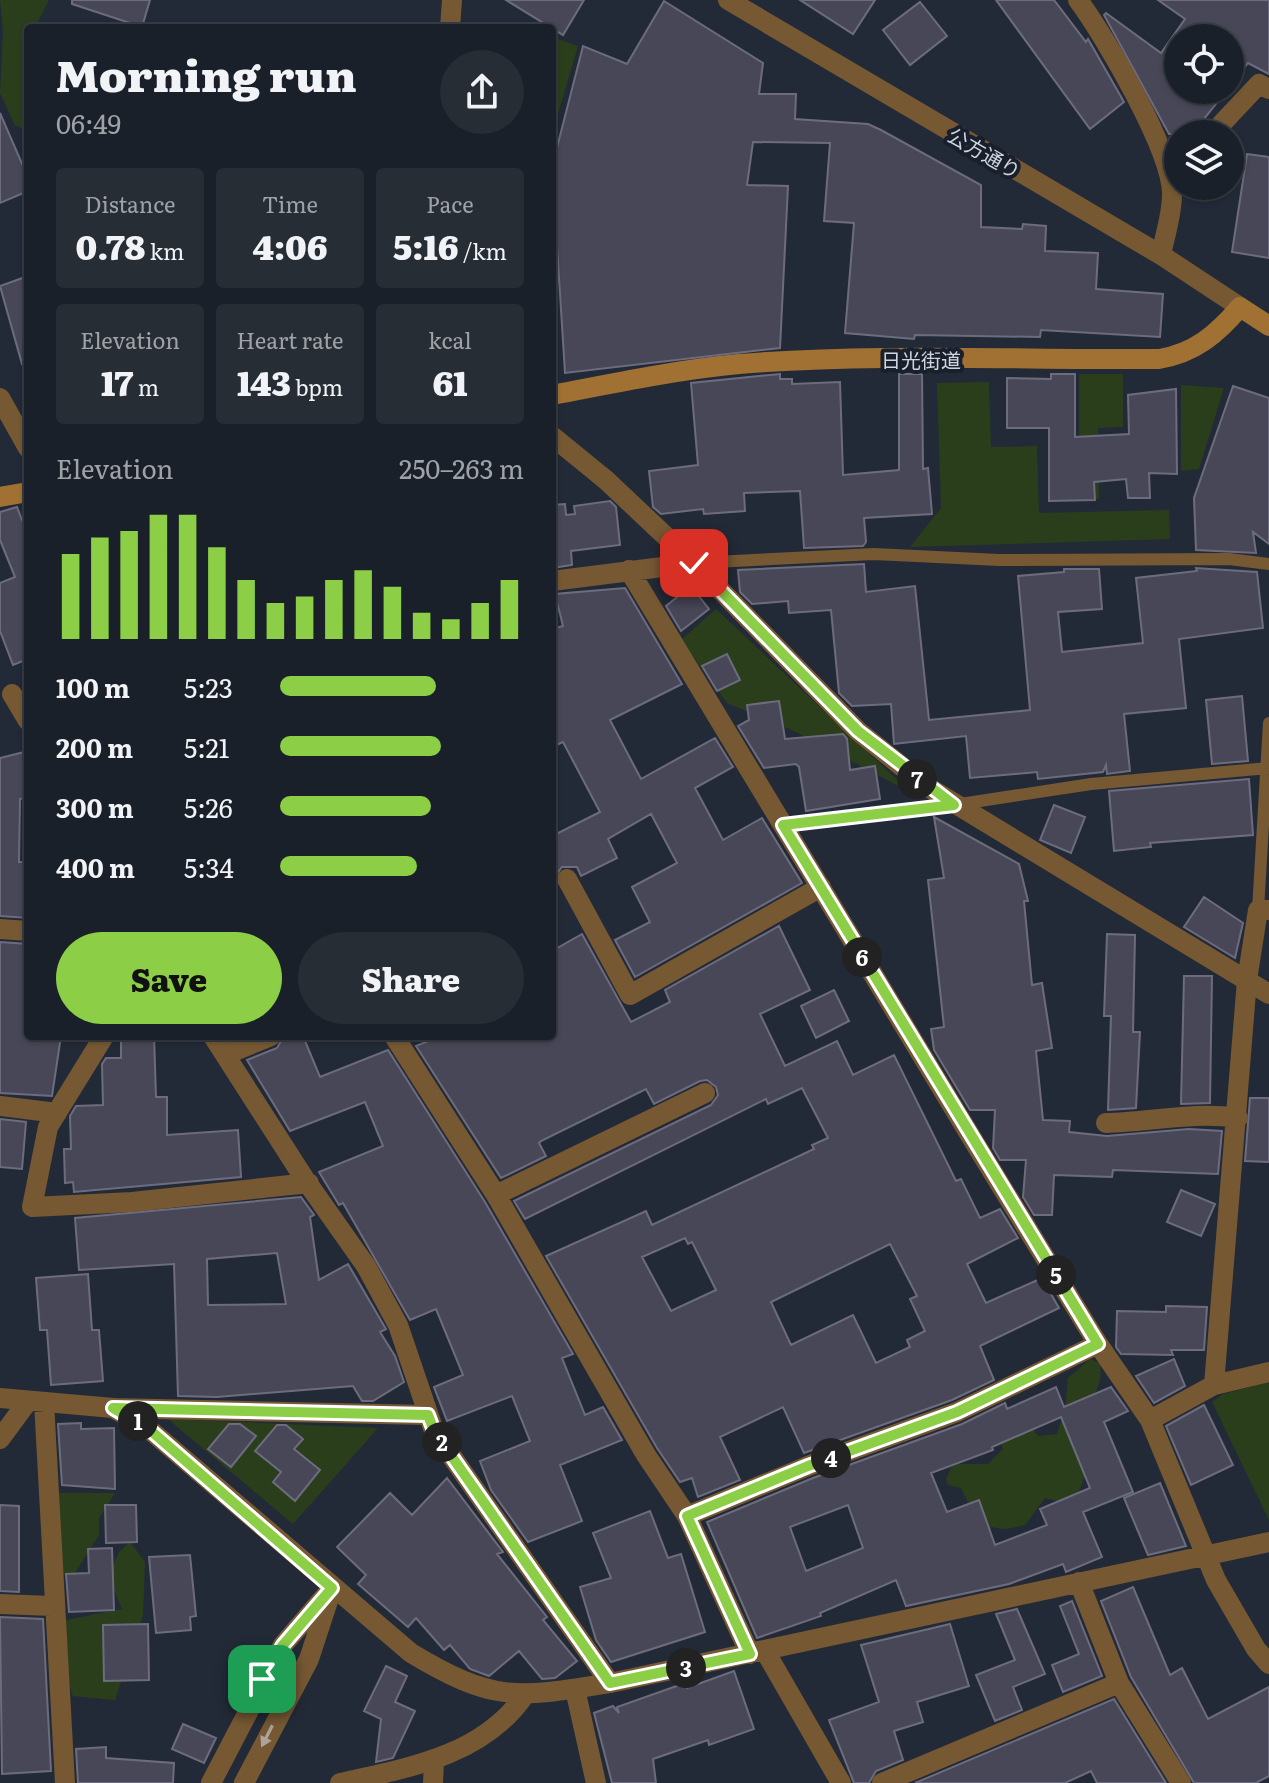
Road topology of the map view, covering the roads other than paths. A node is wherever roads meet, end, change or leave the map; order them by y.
1 (452, 0) edge
2 (728, 0) edge
3 (1084, 2) edge
4 (450, 24) edge
5 (1269, 89) edge
6 (1225, 120) edge
7 (1164, 156) edge
8 (1171, 200) edge
9 (1161, 255) junction
10 (1240, 307) junction
11 (1269, 326) edge
12 (556, 394) edge
13 (0, 398) edge
14 (556, 439) edge
15 (24, 441) edge
16 (24, 493) edge
17 (0, 497) edge
18 (694, 563) junction
19 (1269, 564) edge
20 (629, 570) junction
21 (556, 580) edge
22 (13, 694) edge
23 (24, 714) edge
24 (1269, 723) edge
25 (1268, 768) edge
26 (954, 805) junction
27 (783, 825) junction
28 (567, 879) dead end
29 (821, 887) junction
30 (1263, 910) edge
31 (0, 929) edge
32 (24, 931) edge
33 (1247, 980) junction
34 (1269, 994) edge
35 (102, 1040) edge
36 (216, 1040) edge
37 (261, 1040) edge
38 (397, 1040) edge
39 (225, 1055) junction
40 (705, 1093) dead end
41 (0, 1106) edge
42 (57, 1113) junction
43 (1238, 1118) junction
44 (1106, 1123) dead end
45 (309, 1183) junction
46 (496, 1195) junction
47 (1098, 1344) junction
48 (1269, 1372) edge
49 (1214, 1385) junction
50 (0, 1398) edge
51 (36, 1401) junction
52 (113, 1408) junction
53 (428, 1415) junction
54 (1150, 1420) junction
55 (0, 1439) edge
56 (687, 1516) junction
57 (1269, 1542) edge
58 (1207, 1554) junction
59 (1079, 1582) junction
60 (332, 1588) junction
61 (0, 1604) edge
62 (52, 1606) junction
63 (757, 1652) junction
64 (1269, 1664) edge
65 (610, 1683) junction
66 (1119, 1683) junction
67 (575, 1689) junction
68 (524, 1696) junction
69 (434, 1762) junction
70 (214, 1782) edge
71 (65, 1783) edge
72 (244, 1783) edge
73 (340, 1783) edge
74 (433, 1783) edge
75 (596, 1783) edge
76 (841, 1783) edge
77 (882, 1783) edge
78 (1181, 1783) edge

1 - 4 street
2 - 9 street, 公方通り
3 - 7 street
5 - 6 street
8 - 9 street
9 - 10 street, 公方通り
10 - 11 main road
10 - 12 main road, 日光街道
13 - 15 street
14 - 18 street
16 - 17 main road
18 - 19 lane
18 - 20 street
18 - 26 street
20 - 21 street
20 - 27 street
22 - 23 street
24 - 25 lane
25 - 26 lane
25 - 30 lane
26 - 27 lane
26 - 33 street
27 - 29 street
28 - 29 street
29 - 47 street
30 - 33 street
31 - 32 street
33 - 34 street
33 - 43 street
35 - 42 street
36 - 39 street
37 - 39 street
38 - 46 street
39 - 45 street
40 - 46 street
41 - 42 street
42 - 45 street
43 - 44 street
43 - 49 street
45 - 53 street
46 - 56 street
47 - 54 street
47 - 56 street
48 - 49 street
49 - 54 street
50 - 51 street
51 - 52 street
51 - 55 street
51 - 62 street
52 - 53 street
52 - 60 street
53 - 65 street
54 - 58 street
56 - 63 street
57 - 58 street
58 - 59 street
58 - 64 street
59 - 63 street
59 - 66 street
60 - 68 street
60 - 70 street
60 -> 72 street
61 - 62 street
62 - 71 street
63 - 65 street
63 - 76 street
65 - 67 street
66 - 77 street
66 - 78 street
67 - 68 street
67 - 75 street
68 - 69 street
69 - 73 street
69 - 74 street

